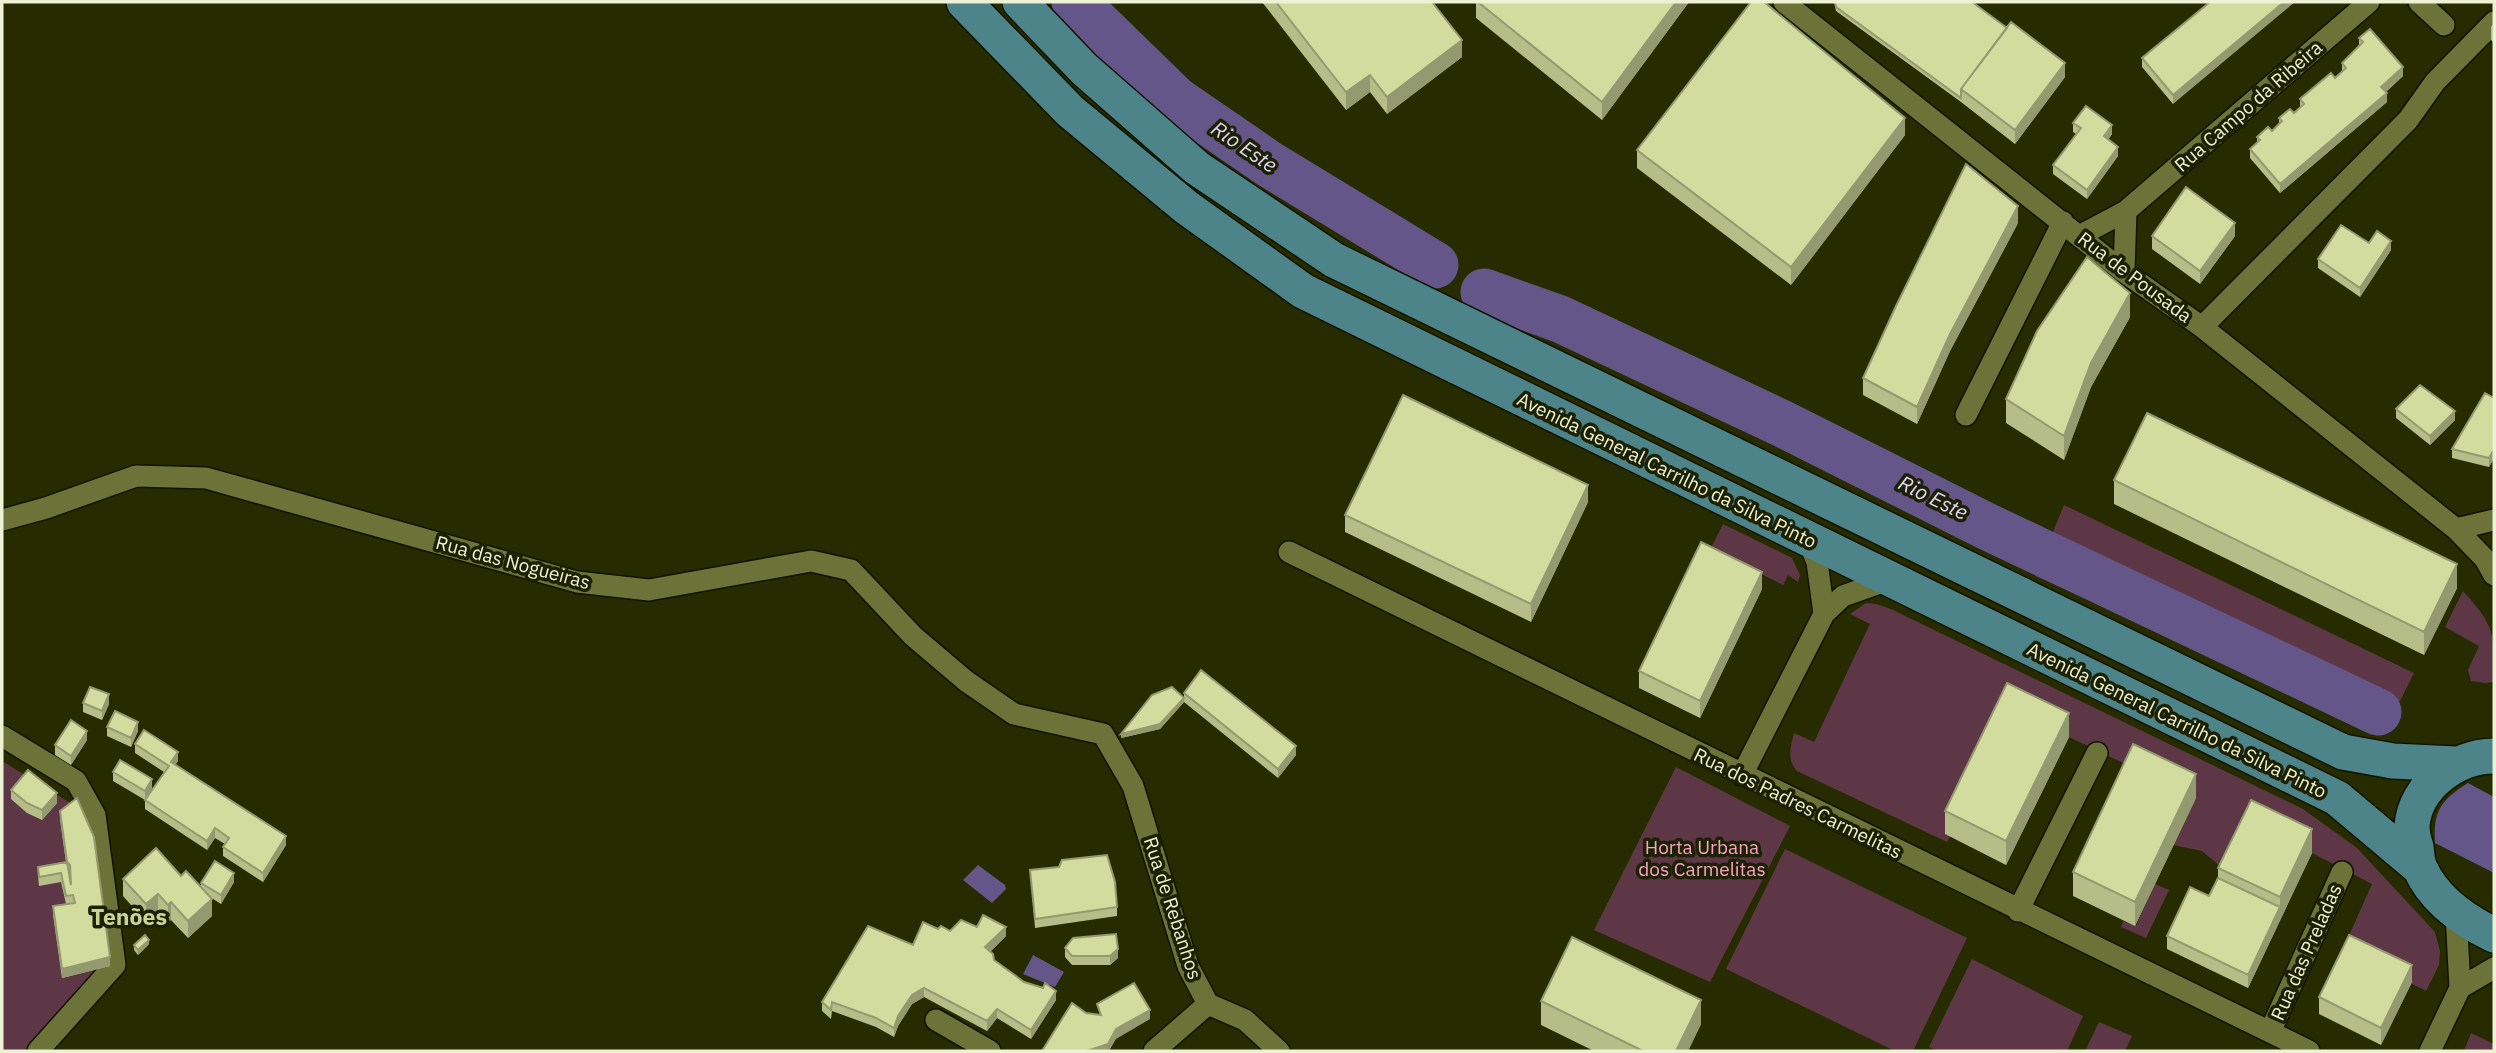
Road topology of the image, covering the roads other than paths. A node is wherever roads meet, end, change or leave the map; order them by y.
1 (964, 2) edge
2 (1020, 2) edge
3 (1784, 2) edge
4 (2369, 2) edge
5 (2419, 2) edge
6 (2494, 22) edge
7 (2444, 26) dead end
8 (2126, 211) junction
9 (2063, 222) junction
10 (2079, 236) junction
11 (2124, 272) junction
12 (2202, 327) junction
13 (1966, 415) dead end
14 (2, 520) edge
15 (2494, 520) edge
16 (2456, 529) junction
17 (1808, 540) junction
18 (1289, 552) dead end
19 (2494, 575) edge
20 (1888, 580) junction
21 (1824, 614) junction
22 (1103, 734) joint
23 (2, 736) edge
24 (2096, 753) dead end
25 (2493, 754) edge
26 (2456, 764) junction
27 (1742, 775) junction
28 (2419, 867) junction
29 (2342, 872) dead end
30 (2018, 911) junction
31 (2456, 913) junction
32 (2494, 935) edge
33 (2494, 968) edge
34 (2460, 988) junction
35 (1208, 1004) junction
36 (936, 1020) dead end
37 (2274, 1040) edge
38 (38, 1051) edge
39 (990, 1051) edge
40 (1154, 1051) edge
41 (1279, 1051) edge
42 (2309, 1051) edge
43 (2430, 1051) edge

1 - 17 main road, Avenida General Carrilho da Silva Pinto
2 - 26 main road
3 - 9 street, Rua de Pousada
4 - 8 street, Rua Campo da Ribeira
5 - 7 street
6 - 12 street
8 - 10 street, Rua Campo da Ribeira
8 - 11 street
9 - 10 street, Rua de Pousada
9 - 13 street
10 - 11 street, Rua de Pousada
11 - 12 street, Rua de Pousada
12 - 16 street, Rua de Pousada
14 - 22 street, Rua das Nogueiras
15 - 16 street
16 - 19 street, Rua de Pousada
17 - 20 main road, Avenida General Carrilho da Silva Pinto
17 - 21 street
18 - 27 street, Rua dos Padres Carmelitas
20 - 21 street
20 - 28 main road, Avenida General Carrilho da Silva Pinto
21 - 27 street
22 - 35 street, Rua de Rebanhos
23 - 38 street
24 - 30 street
25 - 26 main road
26 - 28 main road
27 - 30 street, Rua dos Padres Carmelitas
28 - 31 main road
29 - 37 street, Rua das Preladas
30 - 37 street, Rua dos Padres Carmelitas
31 - 32 main road
31 - 34 street
33 - 34 street
34 - 43 street
35 - 40 street
35 - 41 street, Rua de Rebanhos
36 - 39 street
37 - 42 street, Rua dos Padres Carmelitas

